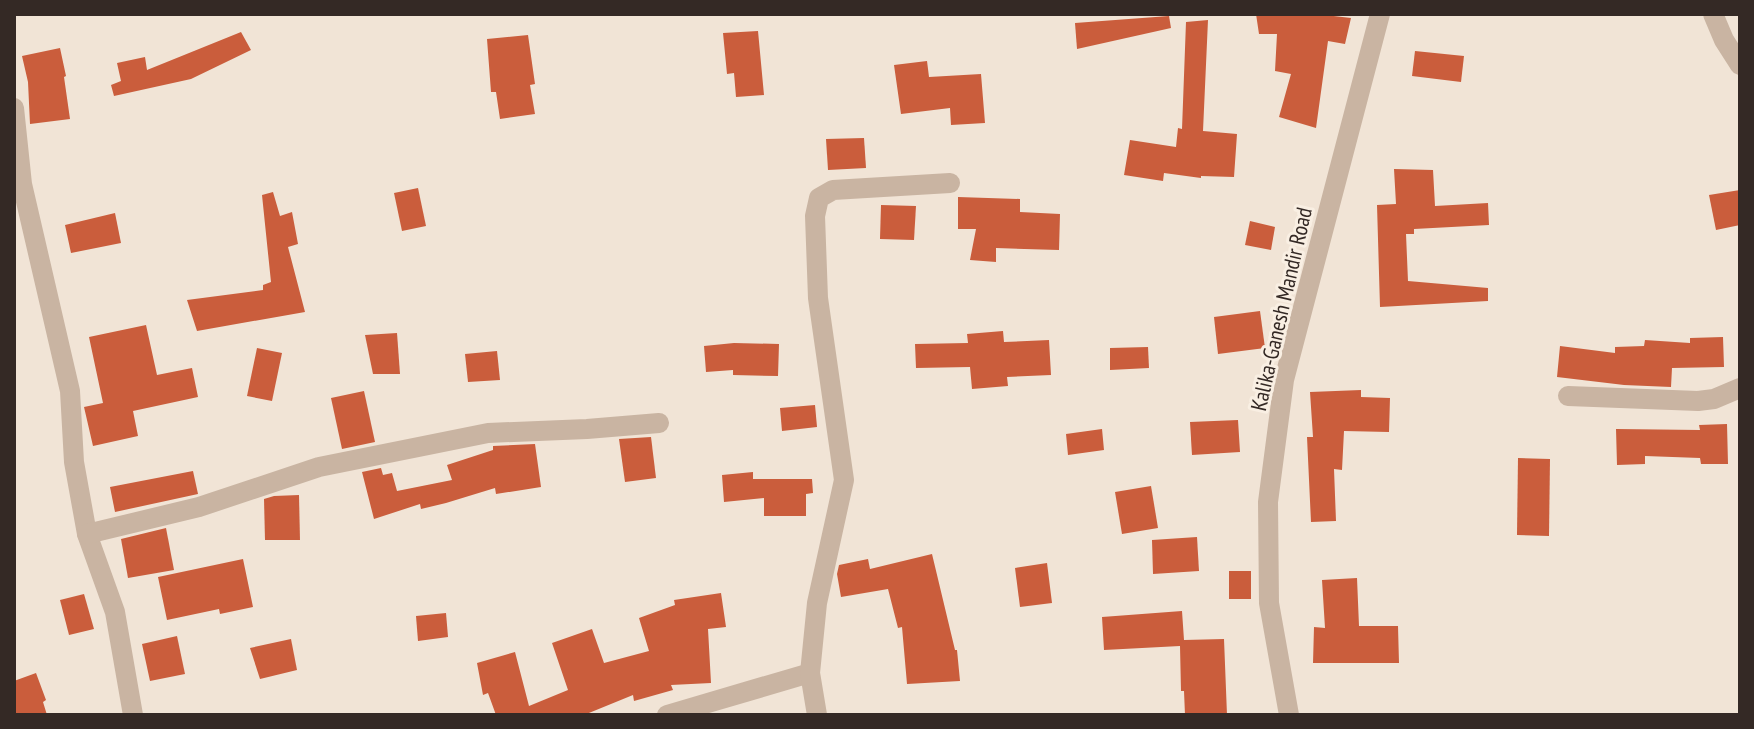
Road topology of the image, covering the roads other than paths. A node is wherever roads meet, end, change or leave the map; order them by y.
1 (1380, 14) edge
2 (1713, 14) edge
3 (1732, 38) edge
4 (1740, 65) edge
5 (14, 108) edge
6 (950, 183) dead end
7 (1740, 388) edge
8 (1568, 396) dead end
9 (659, 423) dead end
10 (87, 534) junction
11 (810, 673) junction
12 (133, 715) edge
13 (667, 715) edge
14 (817, 715) edge
15 (1289, 715) edge

1 - 15 street, Kalika-Ganesh Mandir Road
2 - 3 street
3 - 4 street
5 - 10 street
6 - 11 street
7 - 8 street
9 - 10 street
10 - 12 street
11 - 13 street
11 - 14 street

